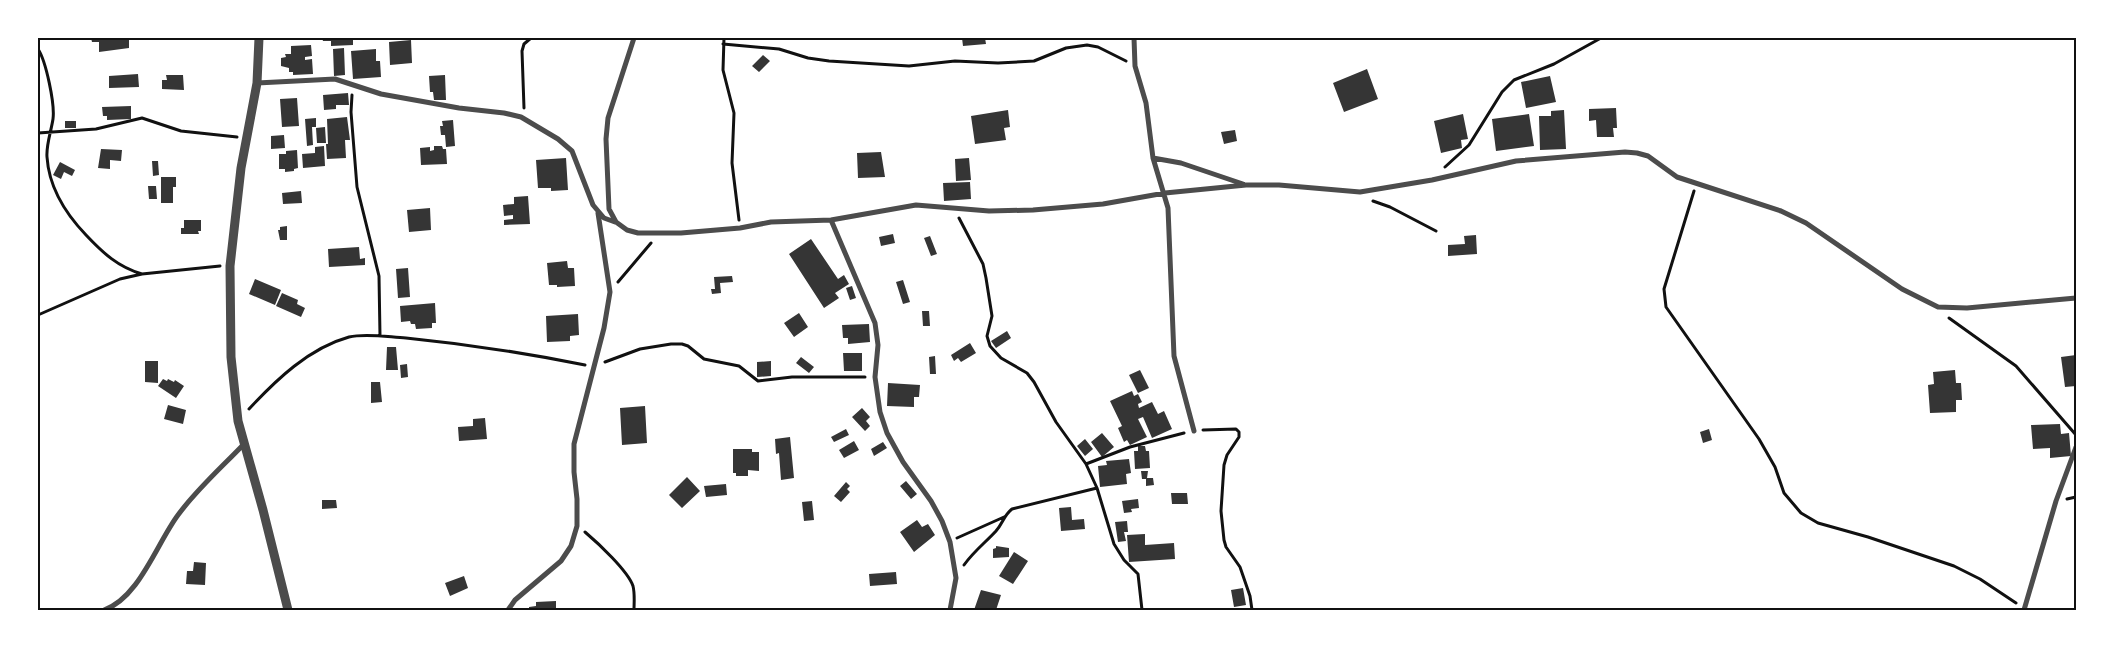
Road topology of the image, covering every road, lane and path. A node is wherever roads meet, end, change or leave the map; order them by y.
1 (259, 38) edge
2 (531, 38) edge
3 (634, 38) edge
4 (724, 38) edge
5 (1134, 38) edge
6 (1601, 38) edge
7 (723, 44) junction
8 (38, 49) edge
9 (1135, 66) junction
10 (257, 83) junction
11 (352, 84) junction
12 (525, 120) junction
13 (51, 131) junction
14 (248, 131) junction
15 (38, 132) edge
16 (1153, 158) junction
17 (1432, 180) junction
18 (1696, 184) junction
19 (1246, 185) junction
20 (1360, 192) junction
21 (1165, 193) junction
22 (954, 209) junction
23 (598, 213) junction
24 (831, 220) junction
25 (616, 222) junction
26 (740, 228) junction
27 (1436, 231) dead end
28 (660, 234) junction
29 (230, 266) junction
30 (142, 274) junction
31 (610, 292) junction
32 (2076, 298) edge
33 (1938, 307) junction
34 (38, 315) edge
35 (380, 336) junction
36 (594, 367) junction
37 (875, 377) junction
38 (238, 421) junction
39 (1194, 431) junction
40 (2076, 435) edge
41 (244, 444) junction
42 (2076, 447) edge
43 (1086, 464) junction
44 (1097, 488) junction
45 (1004, 517) junction
46 (576, 526) junction
47 (950, 542) junction
48 (956, 578) junction
49 (104, 610) edge
50 (288, 610) edge
51 (508, 610) edge
52 (634, 610) edge
53 (950, 610) edge
54 (1142, 610) edge
55 (1252, 610) edge
56 (2024, 610) edge

1 - 10 street
2 - 12 path
3 - 25 street
4 - 7 path
5 - 9 street
6 - 17 path
7 - 9 path
7 - 26 path
8 - 13 path
9 - 16 street
10 - 11 street
10 - 14 street
11 - 12 street
11 - 35 path
12 - 23 street
13 - 14 path
13 - 15 path
13 - 30 path
14 - 29 street
16 - 19 street
16 - 21 street
17 - 18 street
17 - 20 street
18 - 33 street
18 - 56 path
19 - 20 street
19 - 21 street
20 - 27 path
21 - 22 street
21 - 39 street
22 - 24 street
22 - 43 path
23 - 25 street
23 - 31 street
24 - 26 street
24 - 37 street
25 - 28 street
26 - 28 street
28 - 31 path
29 - 30 path
29 - 38 street
30 - 34 path
31 - 36 street
32 - 33 street
33 - 40 path
35 - 36 path
35 - 38 path
36 - 37 path
36 - 46 street
37 - 47 street
38 - 41 street
39 - 43 path
39 - 55 path
41 - 49 street
41 - 50 street
42 - 56 street
43 - 44 path
44 - 45 path
44 - 54 path
45 - 47 path
45 - 48 path
46 - 51 street
46 - 52 path
47 - 48 street
48 - 53 street

